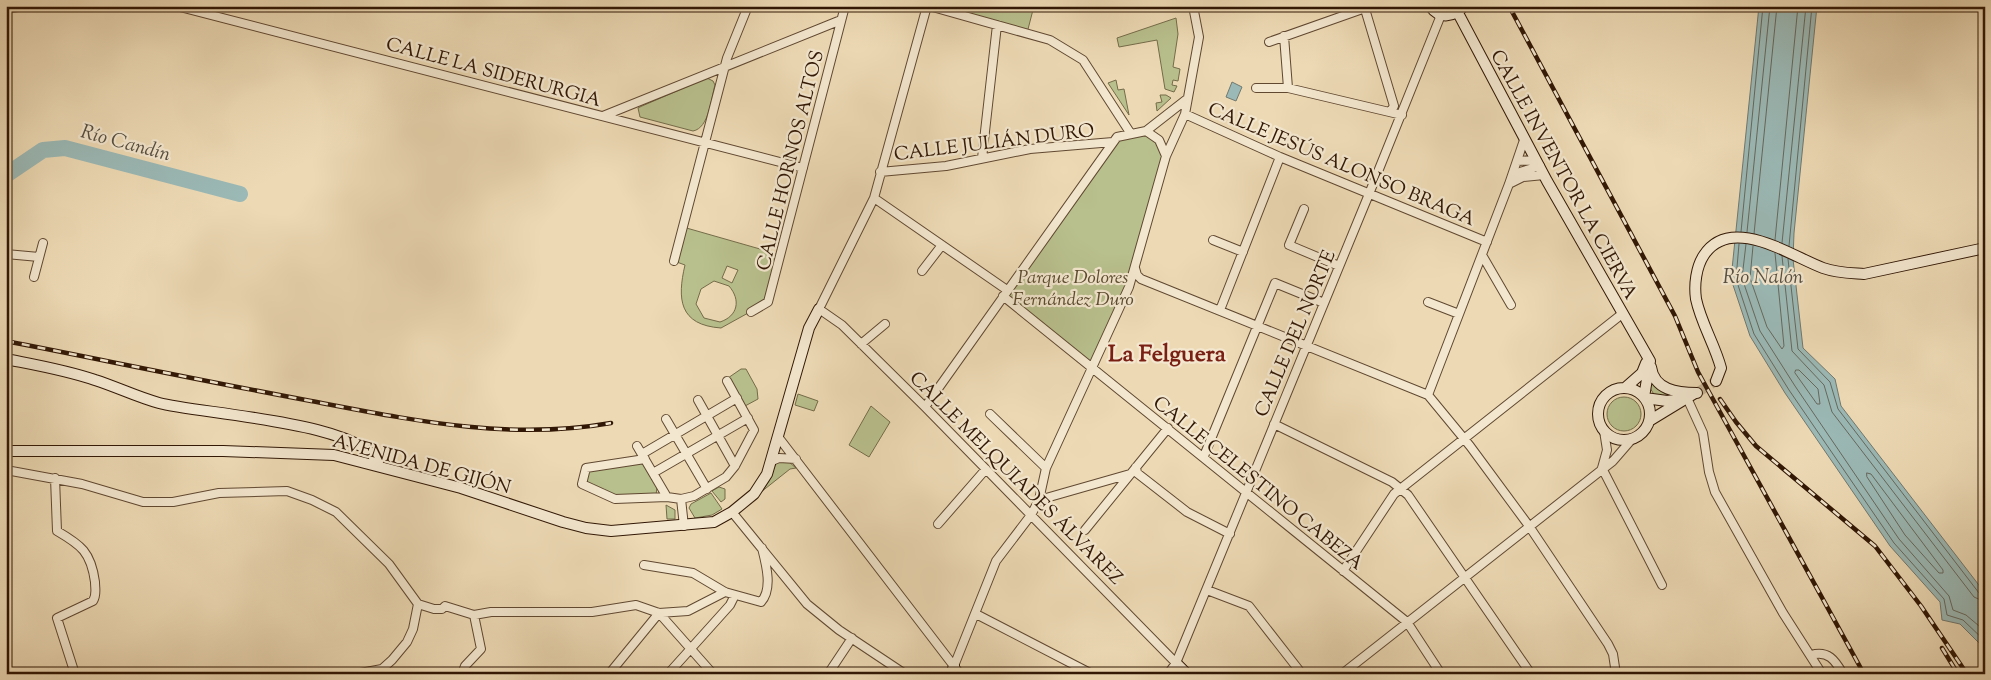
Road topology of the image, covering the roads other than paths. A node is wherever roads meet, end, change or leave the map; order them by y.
1 (24, 6) edge
2 (176, 6) edge
3 (748, 6) edge
4 (845, 6) edge
5 (928, 6) edge
6 (1193, 6) edge
7 (1430, 6) edge
8 (1368, 8) edge
9 (6, 9) edge
10 (1461, 10) edge
11 (1441, 15) junction
12 (841, 20) junction
13 (997, 25) junction
14 (1284, 36) junction
15 (1269, 42) dead end
16 (724, 67) junction
17 (1256, 88) dead end
18 (1288, 88) junction
19 (1187, 98) junction
20 (1393, 100) junction
21 (1407, 100) junction
22 (1390, 112) junction
23 (1185, 114) junction
24 (1402, 115) junction
25 (603, 116) junction
26 (1146, 131) junction
27 (1131, 134) junction
28 (1115, 140) junction
29 (1524, 140) junction
30 (705, 143) junction
31 (1166, 156) junction
32 (1280, 157) junction
33 (982, 158) junction
34 (1540, 167) junction
35 (803, 168) junction
36 (1516, 168) junction
37 (880, 172) junction
38 (1510, 184) junction
39 (1370, 194) junction
40 (874, 198) junction
41 (1304, 210) dead end
42 (1213, 240) dead end
43 (1487, 242) junction
44 (43, 243) dead end
45 (942, 245) junction
46 (1985, 248) edge
47 (1243, 252) junction
48 (6, 254) edge
49 (1482, 255) junction
50 (39, 257) junction
51 (674, 261) dead end
52 (1340, 266) junction
53 (1135, 268) junction
54 (922, 271) dead end
55 (34, 277) dead end
56 (1005, 293) junction
57 (1428, 302) dead end
58 (1324, 303) junction
59 (1512, 305) dead end
60 (819, 309) junction
61 (1220, 310) junction
62 (751, 312) dead end
63 (1459, 314) junction
64 (1622, 314) junction
65 (885, 324) dead end
66 (1257, 326) junction
67 (861, 344) junction
68 (1306, 346) junction
69 (1644, 350) junction
70 (6, 359) edge
71 (1650, 361) junction
72 (1091, 367) junction
73 (727, 381) dead end
74 (1716, 381) dead end
75 (1625, 388) junction
76 (1428, 395) junction
77 (737, 398) junction
78 (1644, 398) junction
79 (1685, 398) junction
80 (698, 400) dead end
81 (925, 407) junction
82 (990, 414) dead end
83 (707, 416) junction
84 (748, 418) junction
85 (666, 419) dead end
86 (1650, 421) junction
87 (1274, 424) junction
88 (1168, 428) junction
89 (1604, 431) junction
90 (675, 435) junction
91 (719, 435) junction
92 (779, 438) junction
93 (1464, 438) junction
94 (1633, 438) junction
95 (637, 446) dead end
96 (6, 451) edge
97 (686, 454) junction
98 (1204, 456) junction
99 (643, 457) junction
100 (796, 459) junction
101 (772, 461) junction
102 (379, 466) junction
103 (735, 466) junction
104 (1136, 467) junction
105 (1046, 468) junction
106 (1602, 468) junction
107 (986, 469) junction
108 (6, 470) edge
109 (653, 474) junction
110 (1130, 474) junction
111 (55, 478) junction
112 (707, 489) junction
113 (1400, 489) junction
114 (1247, 492) junction
115 (667, 497) junction
116 (681, 499) junction
117 (1039, 500) junction
118 (732, 512) junction
119 (1031, 515) junction
120 (938, 524) dead end
121 (684, 526) junction
122 (1528, 526) junction
123 (1085, 530) dead end
124 (1230, 534) junction
125 (762, 546) junction
126 (644, 565) dead end
127 (1343, 571) junction
128 (1465, 576) junction
129 (1662, 585) dead end
130 (1207, 590) junction
131 (725, 592) junction
132 (735, 595) junction
133 (418, 604) junction
134 (659, 613) junction
135 (976, 614) junction
136 (474, 615) junction
137 (1407, 622) junction
138 (852, 638) junction
139 (690, 648) junction
140 (1811, 655) junction
141 (1176, 663) junction
142 (955, 671) edge
143 (75, 674) edge
144 (356, 674) edge
145 (462, 674) edge
146 (609, 674) edge
147 (668, 674) edge
148 (713, 674) edge
149 (828, 674) edge
150 (905, 674) edge
151 (1092, 674) edge
152 (1168, 674) edge
153 (1187, 674) edge
154 (1302, 674) edge
155 (1342, 674) edge
156 (1442, 674) edge
157 (1531, 674) edge
158 (1616, 674) edge
159 (1822, 674) edge
160 (1843, 674) edge

1 - 9 street
2 - 25 street, CALLE LA SIDERURGIA
3 - 16 street
4 - 12 street, CALLE HORNOS ALTOS
5 - 13 street
5 - 37 street
6 - 19 street
7 - 11 street
8 - 14 street
8 - 20 street
10 - 11 street
10 - 29 street, CALLE INVENTOR LA CIERVA
11 - 21 street, CALLE DEL NORTE
12 - 16 street
12 - 35 street, CALLE HORNOS ALTOS
13 - 27 street
13 - 33 street
14 - 15 street
14 - 18 street
16 - 25 street
16 - 30 street
17 - 18 street
18 - 22 street
19 - 23 street
19 - 26 street, CALLE JULIÁN DURO
20 - 21 street
20 - 22 street
21 - 24 street, CALLE DEL NORTE
22 - 24 street
23 - 31 street
23 - 32 street, CALLE JESÚS ALONSO BRAGA
24 - 39 street, CALLE DEL NORTE
25 - 30 street, CALLE LA SIDERURGIA
26 - 27 street, CALLE JULIÁN DURO
26 - 31 street
27 - 28 street, CALLE JULIÁN DURO
28 - 33 street, CALLE JULIÁN DURO
28 - 56 street
29 - 34 street, CALLE INVENTOR LA CIERVA
29 - 36 street
30 - 35 street, CALLE LA SIDERURGIA
30 - 51 street
31 - 53 street
32 - 39 street, CALLE JESÚS ALONSO BRAGA
32 - 47 street
33 - 37 street, CALLE JULIÁN DURO
34 - 36 street
34 - 38 street
34 - 64 street, CALLE INVENTOR LA CIERVA
35 - 62 street, CALLE HORNOS ALTOS
36 - 38 street
37 - 40 street
38 - 43 street
39 - 43 street, CALLE JESÚS ALONSO BRAGA
39 - 52 street, CALLE DEL NORTE
40 - 45 street, CALLE CELESTINO CABEZA
40 - 60 street
41 - 52 street
42 - 47 street
43 - 49 street
44 - 50 street
45 - 54 street
45 - 56 street, CALLE CELESTINO CABEZA
46 - 74 street
47 - 61 street
48 - 50 street
49 - 59 street
49 - 63 street
50 - 55 street
52 - 58 street, CALLE DEL NORTE
53 - 61 street
53 - 72 street
56 - 72 street, CALLE CELESTINO CABEZA
56 - 81 street
57 - 63 street
58 - 66 street
58 - 68 street, CALLE DEL NORTE
60 - 67 street, CALLE MELQUIADES ÁLVAREZ
60 - 92 street, AVENIDA DE GIJÓN
61 - 66 street
63 - 76 street
64 - 69 street, CALLE INVENTOR LA CIERVA
64 - 93 street
65 - 67 street
66 - 68 street
66 - 98 street
67 - 81 street, CALLE MELQUIADES ÁLVAREZ
68 - 76 street
68 - 87 street, CALLE DEL NORTE
69 - 71 street, CALLE INVENTOR LA CIERVA
69 - 75 street
70 - 102 street
71 - 78 street
71 - 79 street, CALLE INVENTOR LA CIERVA
72 - 88 street, CALLE CELESTINO CABEZA
72 - 105 street
73 - 77 street
75 - 78 street
75 - 89 street
76 - 93 street
77 - 83 street
77 - 84 street
78 - 79 street
78 - 86 street
79 - 86 street
79 - 140 street
80 - 83 street
81 - 107 street, CALLE MELQUIADES ÁLVAREZ
82 - 105 street
83 - 90 street
83 - 91 street
84 - 91 street
84 - 103 street
85 - 90 street
86 - 94 street
87 - 113 street
87 - 114 street, CALLE DEL NORTE
88 - 98 street, CALLE CELESTINO CABEZA
88 - 104 street
89 - 94 street
89 - 106 street
90 - 97 street
90 - 99 street
91 - 97 street
91 - 103 street
92 - 100 street
92 - 101 street, AVENIDA DE GIJÓN
93 - 113 street
93 - 122 street
94 - 106 street
95 - 99 street
96 - 102 street, AVENIDA DE GIJÓN
97 - 109 street
97 - 112 street
98 - 114 street, CALLE CELESTINO CABEZA
99 - 109 street
99 - 115 street
100 - 101 street
100 - 142 street
101 - 118 street, AVENIDA DE GIJÓN
102 - 121 street, AVENIDA DE GIJÓN
103 - 112 street
104 - 110 street
104 - 124 street
105 - 117 street
106 - 122 street
106 - 129 street
107 - 119 street, CALLE MELQUIADES ÁLVAREZ
107 - 120 street
108 - 111 street
109 - 115 street
110 - 117 street
110 - 123 street
111 - 133 street
111 - 143 street
112 - 116 street
113 - 127 street
113 - 128 street
114 - 124 street, CALLE DEL NORTE
114 - 127 street, CALLE CELESTINO CABEZA
115 - 116 street
116 - 121 street
117 - 119 street
118 - 121 street, AVENIDA DE GIJÓN
118 - 125 street
119 - 135 street
119 - 141 street, CALLE MELQUIADES ÁLVAREZ
122 - 128 street
122 - 158 street
124 - 130 street, CALLE DEL NORTE
125 - 132 street
125 - 138 street
126 - 131 street
127 - 137 street, CALLE CELESTINO CABEZA
128 - 137 street
128 - 157 street
130 - 141 street, CALLE DEL NORTE
130 - 154 street
131 - 132 street
131 - 134 street
132 - 139 street
133 - 136 street
133 - 144 street
134 - 136 street
134 - 139 street
134 - 146 street
135 - 142 street
135 - 151 street
136 - 145 street
137 - 155 street
137 - 156 street, CALLE CELESTINO CABEZA
138 - 149 street
138 - 150 street
139 - 147 street
139 - 148 street
140 - 159 street
140 - 160 street
141 - 152 street, CALLE DEL NORTE
141 - 153 street, CALLE MELQUIADES ÁLVAREZ

